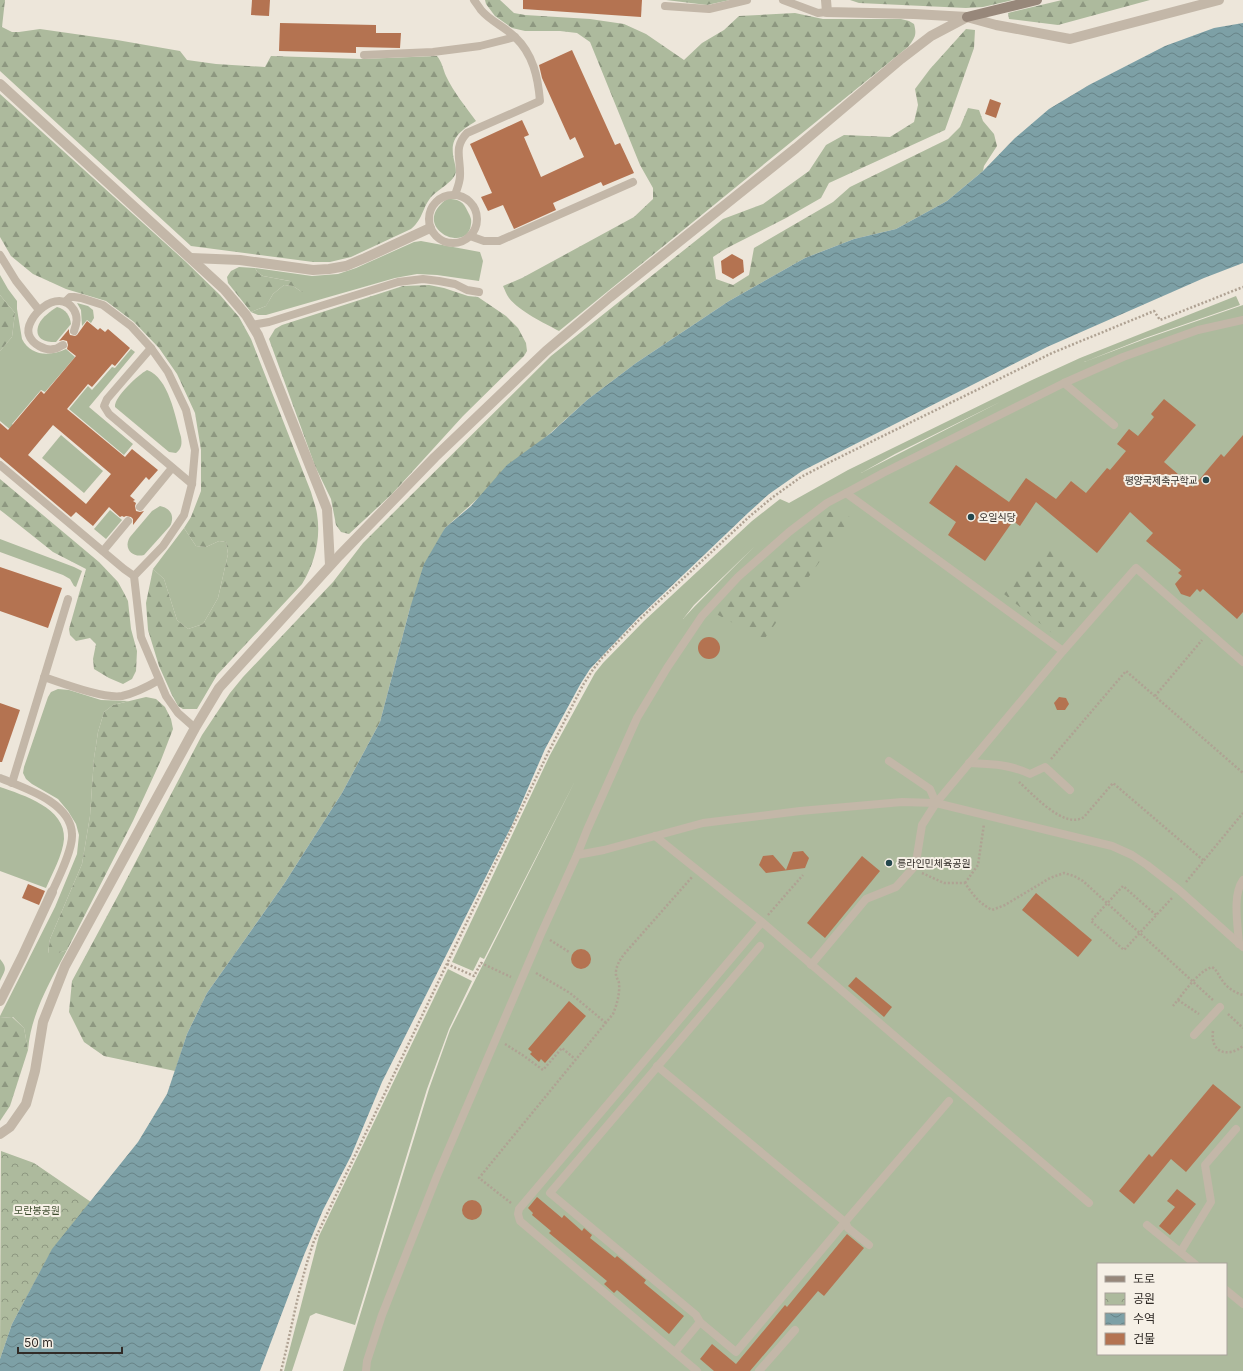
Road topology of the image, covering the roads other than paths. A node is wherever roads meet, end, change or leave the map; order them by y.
1 (474, 0) edge
2 (747, 0) edge
3 (783, 0) edge
4 (826, 0) edge
5 (1037, 0) edge
6 (1219, 0) edge
7 (666, 6) dead end
8 (827, 12) junction
9 (967, 17) junction
10 (515, 37) junction
11 (364, 54) dead end
12 (0, 84) edge
13 (633, 182) dead end
14 (455, 195) junction
15 (430, 228) junction
16 (470, 236) junction
17 (0, 255) edge
18 (191, 258) junction
19 (479, 292) dead end
20 (65, 302) junction
21 (39, 310) junction
22 (1243, 320) edge
23 (252, 325) junction
24 (74, 331) dead end
25 (62, 345) dead end
26 (151, 348) junction
27 (1064, 382) junction
28 (1114, 425) dead end
29 (0, 466) edge
30 (172, 468) junction
31 (192, 484) junction
32 (846, 493) junction
33 (140, 507) dead end
34 (128, 521) dead end
35 (104, 552) junction
36 (330, 565) junction
37 (134, 576) junction
38 (68, 599) dead end
39 (1063, 651) junction
40 (1242, 661) edge
41 (44, 677) junction
42 (159, 680) junction
43 (195, 728) junction
44 (889, 761) dead end
45 (969, 763) junction
46 (0, 778) edge
47 (12, 783) junction
48 (1070, 790) dead end
49 (936, 803) junction
50 (654, 836) junction
51 (577, 855) junction
52 (1243, 880) edge
53 (52, 892) joint
54 (762, 922) junction
55 (1241, 945) edge
56 (760, 946) dead end
57 (811, 965) junction
58 (0, 1001) edge
59 (1220, 1006) road end
60 (1194, 1035) dead end
61 (657, 1066) junction
62 (949, 1101) dead end
63 (1236, 1128) dead end
64 (0, 1134) edge
65 (1089, 1202) dead end
66 (845, 1222) junction
67 (1146, 1225) dead end
68 (869, 1245) dead end
69 (1181, 1252) junction
70 (1195, 1263) edge
71 (1227, 1291) edge
72 (1243, 1304) edge
73 (700, 1322) junction
74 (795, 1330) dead end
75 (675, 1352) junction
76 (366, 1371) edge
77 (697, 1371) edge
78 (760, 1371) edge

1 - 10 lane
2 - 7 lane
3 - 8 lane
4 - 8 street
5 - 9 street
6 - 9 street
8 - 9 street
9 - 36 street
10 - 11 lane
10 - 14 lane
12 - 18 street
13 - 16 lane
14 - 15 lane
14 - 16 lane
15 - 16 lane
15 - 18 street
17 - 21 lane
18 - 23 street
19 - 23 lane
20 - 21 lane
20 - 24 lane
20 - 26 lane
21 - 25 lane
22 - 27 lane
23 - 36 street
26 - 30 lane
26 - 31 lane
27 - 28 lane
27 - 32 lane
29 - 35 lane
30 - 31 lane
30 - 33 lane
31 - 37 lane
32 - 39 lane
32 - 51 lane
34 - 35 lane
35 - 37 lane
36 - 43 street
37 - 42 lane
38 - 41 lane
39 - 40 lane
39 - 45 lane
41 - 42 lane
41 - 47 lane
42 - 43 lane
43 - 64 street
44 - 49 lane
45 - 48 lane
45 - 49 lane
46 - 47 lane
47 - 53 lane
49 - 50 lane
49 - 55 lane
49 - 57 lane
50 - 51 lane
50 - 54 lane
51 - 76 lane
52 - 55 lane
53 - 58 street
54 - 57 lane
54 - 75 lane
56 - 61 lane
57 - 65 lane
59 - 60 lane
61 - 66 lane
61 - 73 lane
62 - 66 lane
63 - 69 lane
66 - 68 lane
66 - 73 lane
67 - 69 lane
69 - 70 lane
71 - 72 lane
73 - 75 lane
74 - 78 lane
75 - 77 lane

